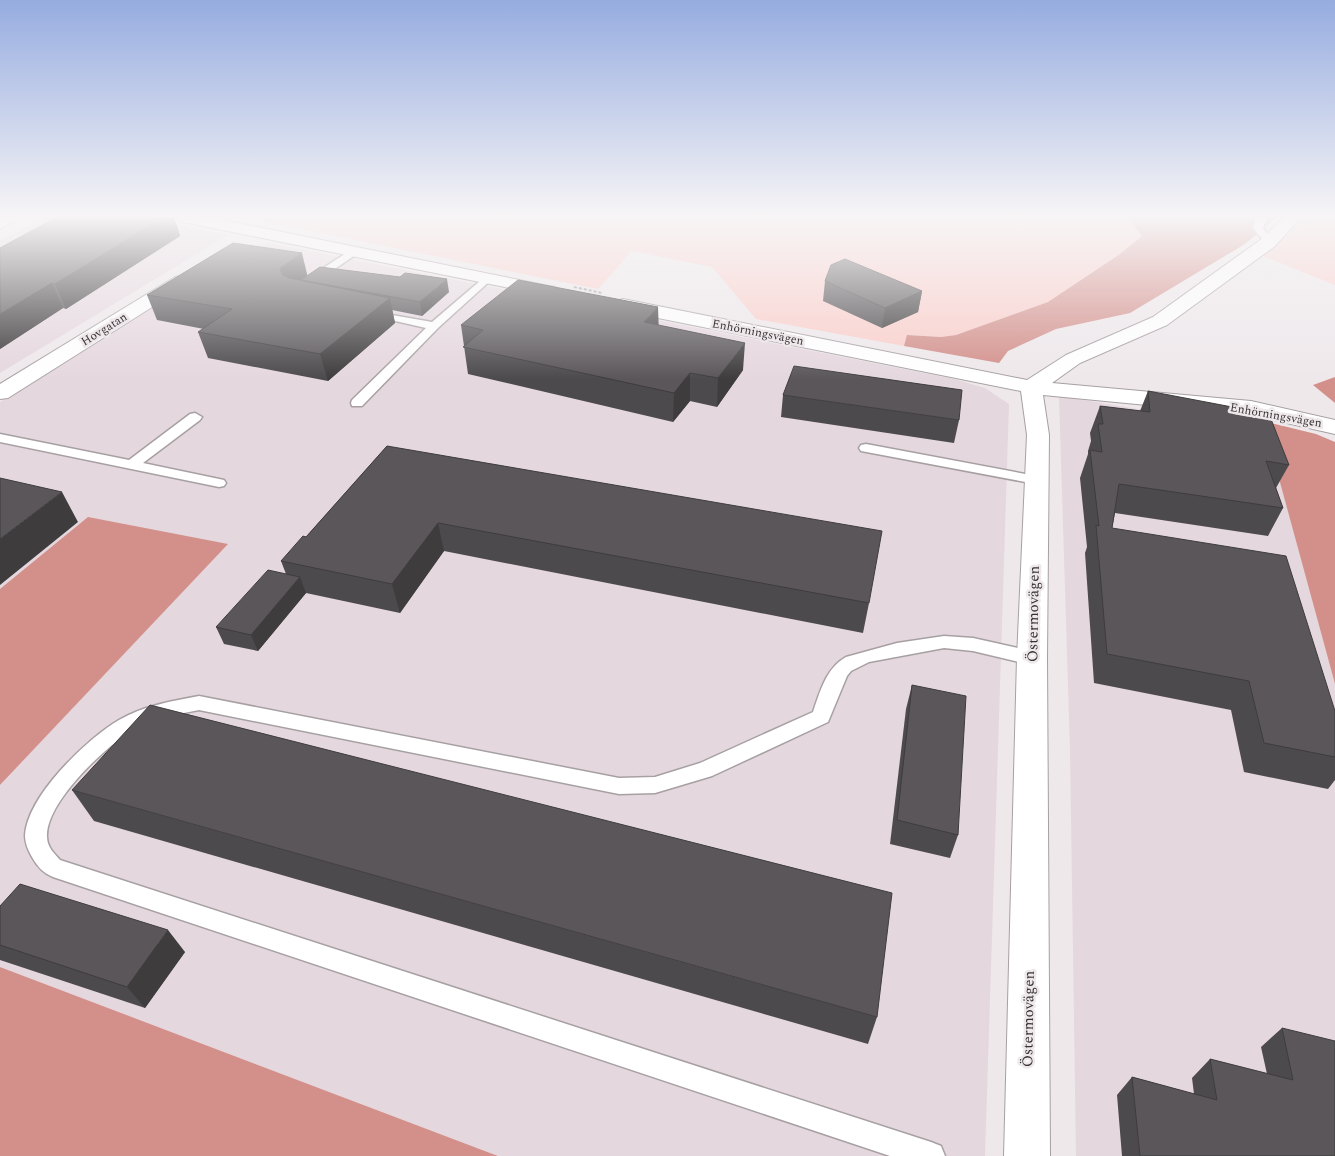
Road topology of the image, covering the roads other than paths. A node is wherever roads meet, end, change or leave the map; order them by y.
1 (325, 271) edge
2 (452, 271) edge
3 (1229, 271) edge
4 (193, 274) edge
5 (488, 278) junction
6 (304, 285) edge
7 (564, 294) edge
8 (602, 301) edge
9 (361, 311) edge
10 (434, 326) junction
11 (1031, 386) junction
12 (0, 393) edge
13 (357, 403) dead end
14 (195, 417) dead end
15 (1335, 428) edge
16 (0, 438) edge
17 (866, 448) dead end
18 (132, 465) junction
19 (1036, 480) junction
20 (219, 483) dead end
21 (1032, 658) junction
22 (931, 1156) edge
23 (1027, 1156) edge

1 - 6 lane
2 - 5 street
3 - 11 street
4 - 12 street, Hovgatan
5 - 7 street
5 - 10 lane
8 - 11 street, Enhörningsvägen
9 - 10 lane
10 - 13 lane
11 - 15 street, Enhörningsvägen
11 - 19 street, Östermovägen
14 - 18 lane
16 - 18 lane
17 - 19 lane
18 - 20 lane
19 - 21 street, Östermovägen
21 - 22 lane
21 - 23 street, Östermovägen

